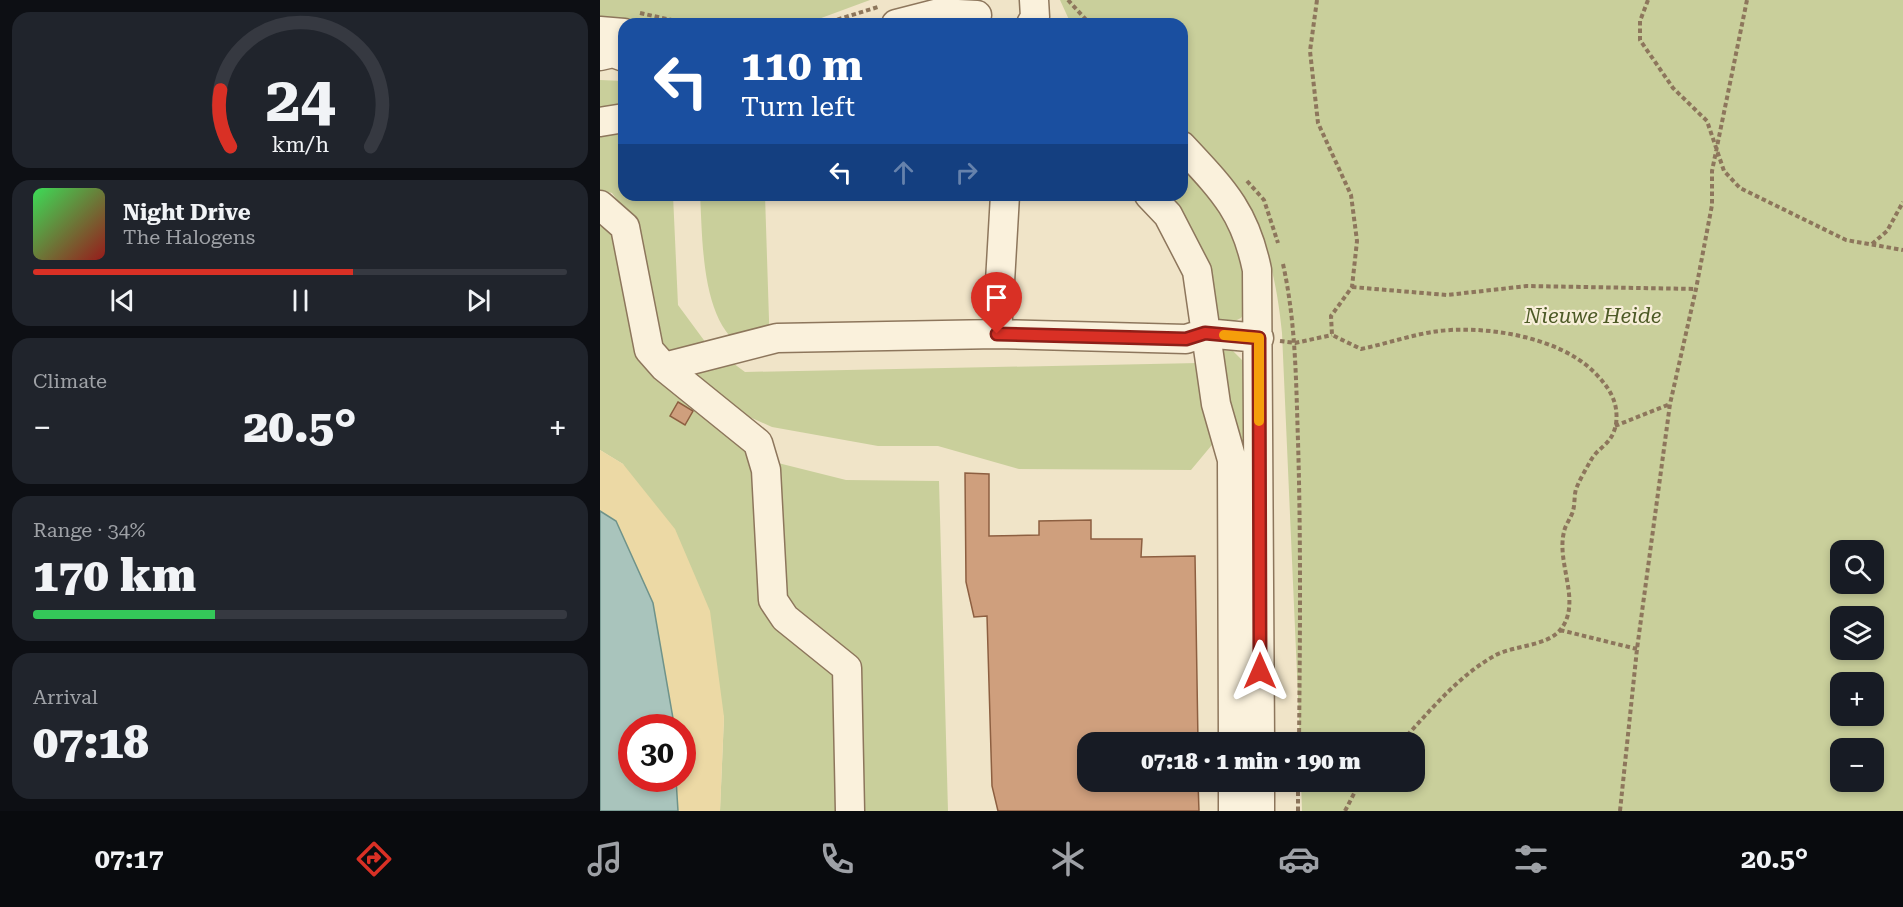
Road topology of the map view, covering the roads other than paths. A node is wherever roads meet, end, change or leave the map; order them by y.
1 (979, 13) edge
2 (888, 15) edge
3 (618, 25) edge
4 (600, 31) edge
5 (618, 55) edge
6 (600, 56) edge
7 (618, 119) edge
8 (600, 122) edge
9 (1188, 153) edge
10 (1005, 201) edge
11 (1155, 201) edge
12 (600, 205) edge
13 (1205, 333) junction
14 (997, 334) junction
15 (1259, 338) junction
16 (664, 366) junction
17 (1233, 732) edge
18 (1260, 732) edge
19 (1233, 792) edge
20 (1260, 792) edge
21 (850, 811) edge
22 (1233, 811) edge
23 (1260, 811) edge

1 - 2 street
3 - 4 street
5 - 6 street
7 - 8 street
9 - 15 street
10 - 14 street
11 - 13 street
12 - 16 street
13 - 14 street
13 - 15 street
13 - 17 street
14 - 16 street
15 - 18 street
16 - 21 street
19 - 22 street
20 - 23 street

